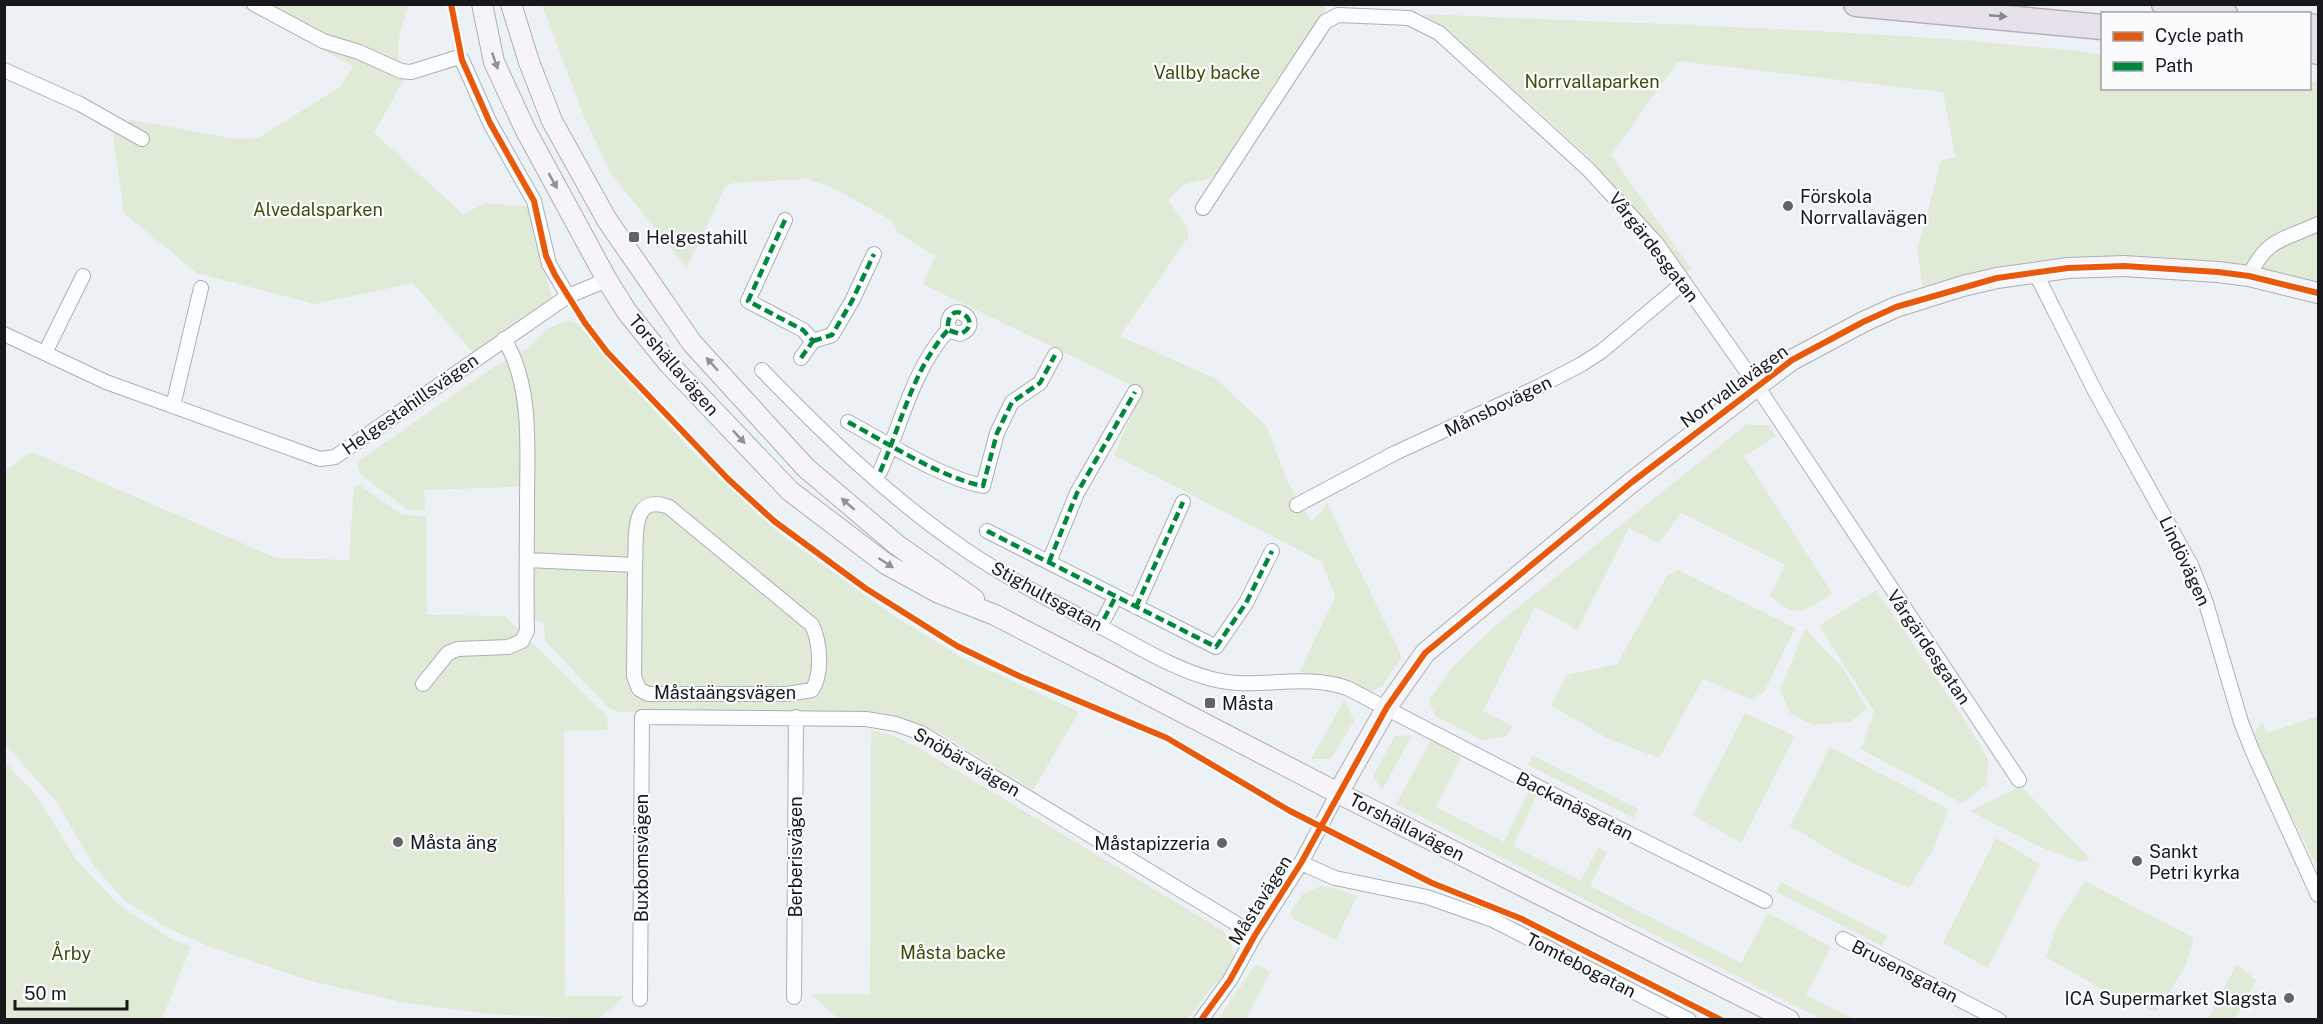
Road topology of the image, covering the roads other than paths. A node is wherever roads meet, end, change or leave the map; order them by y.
1 (254, 4) edge
2 (482, 4) edge
3 (512, 4) edge
4 (1856, 4) edge
5 (2164, 4) edge
6 (2211, 12) edge
7 (2101, 27) edge
8 (4, 70) edge
9 (142, 139) dead end
10 (1203, 208) dead end
11 (785, 220) dead end
12 (2319, 224) edge
13 (874, 254) dead end
14 (634, 260) junction
15 (2036, 274) junction
16 (84, 276) dead end
17 (2249, 276) junction
18 (607, 280) junction
19 (1684, 282) junction
20 (201, 288) dead end
21 (2319, 293) edge
22 (568, 296) junction
23 (948, 330) dead end
24 (4, 334) edge
25 (504, 339) junction
26 (813, 341) junction
27 (45, 352) junction
28 (1055, 355) dead end
29 (801, 358) dead end
30 (762, 370) dead end
31 (1756, 386) junction
32 (1135, 392) dead end
33 (172, 406) junction
34 (848, 422) dead end
35 (892, 446) junction
36 (880, 472) dead end
37 (1183, 502) dead end
38 (1297, 505) dead end
39 (987, 531) dead end
40 (1272, 551) dead end
41 (527, 560) junction
42 (1049, 562) junction
43 (635, 565) junction
44 (1115, 598) junction
45 (1136, 607) junction
46 (994, 615) junction
47 (1104, 619) dead end
48 (423, 684) dead end
49 (1387, 707) junction
50 (642, 717) joint
51 (796, 717) junction
52 (2019, 780) dead end
53 (1338, 793) junction
54 (1301, 864) junction
55 (2319, 895) edge
56 (1765, 901) dead end
57 (1255, 935) junction
58 (1843, 939) dead end
59 (794, 997) dead end
60 (640, 999) dead end
61 (1201, 1020) edge
62 (1689, 1020) edge
63 (1789, 1020) edge
64 (1999, 1020) edge

1 - 22 street
2 -> 18 main road, Torshällavägen
3 - 14 main road, Torshällavägen
4 -> 7 highway
5 - 6 highway
8 - 9 street
10 - 19 street, Vårgärdesgatan
11 - 26 street
12 - 17 street
13 - 26 street
14 - 18 main road
46 -> 14 main road, Torshällavägen
15 - 17 main road, Norrvallavägen
15 - 31 main road, Norrvallavägen
15 - 55 street, Lindövägen
16 - 27 street
17 - 21 main road, Norrvallavägen
18 - 22 street, Helgestahillsvägen
18 -> 46 main road, Torshällavägen
19 - 31 street, Vårgärdesgatan
19 - 38 street, Månsbovägen
20 - 33 street
22 - 25 street, Helgestahillsvägen
23 - 35 street
24 - 27 street, Helgestahillsvägen
25 - 33 street, Helgestahillsvägen
25 - 41 street
26 - 29 street
27 - 33 street, Helgestahillsvägen
28 - 35 street
30 - 49 street, Stighultsgatan
31 - 49 main road, Norrvallavägen
31 - 52 street, Vårgärdesgatan
32 - 42 street
34 - 35 street
35 - 36 street
37 - 45 street
39 - 42 street
40 - 45 street
41 - 43 street
41 - 48 street
42 - 44 street
43 - 43 street, Måstaängsvägen
44 - 45 street
44 - 47 street
46 - 53 main road, Torshällavägen
49 - 53 main road, Norrvallavägen
49 - 56 street, Backanäsgatan
50 - 51 street, Snöbärsvägen
50 - 60 street, Buxbomsvägen
51 - 57 street, Snöbärsvägen
51 - 59 street, Berberisvägen
53 - 54 street, Måstavägen
53 - 63 main road, Torshällavägen
54 - 57 street, Måstavägen
54 - 62 street, Tomtebogatan
57 - 61 street, Måstavägen
58 - 64 street, Brusensgatan

